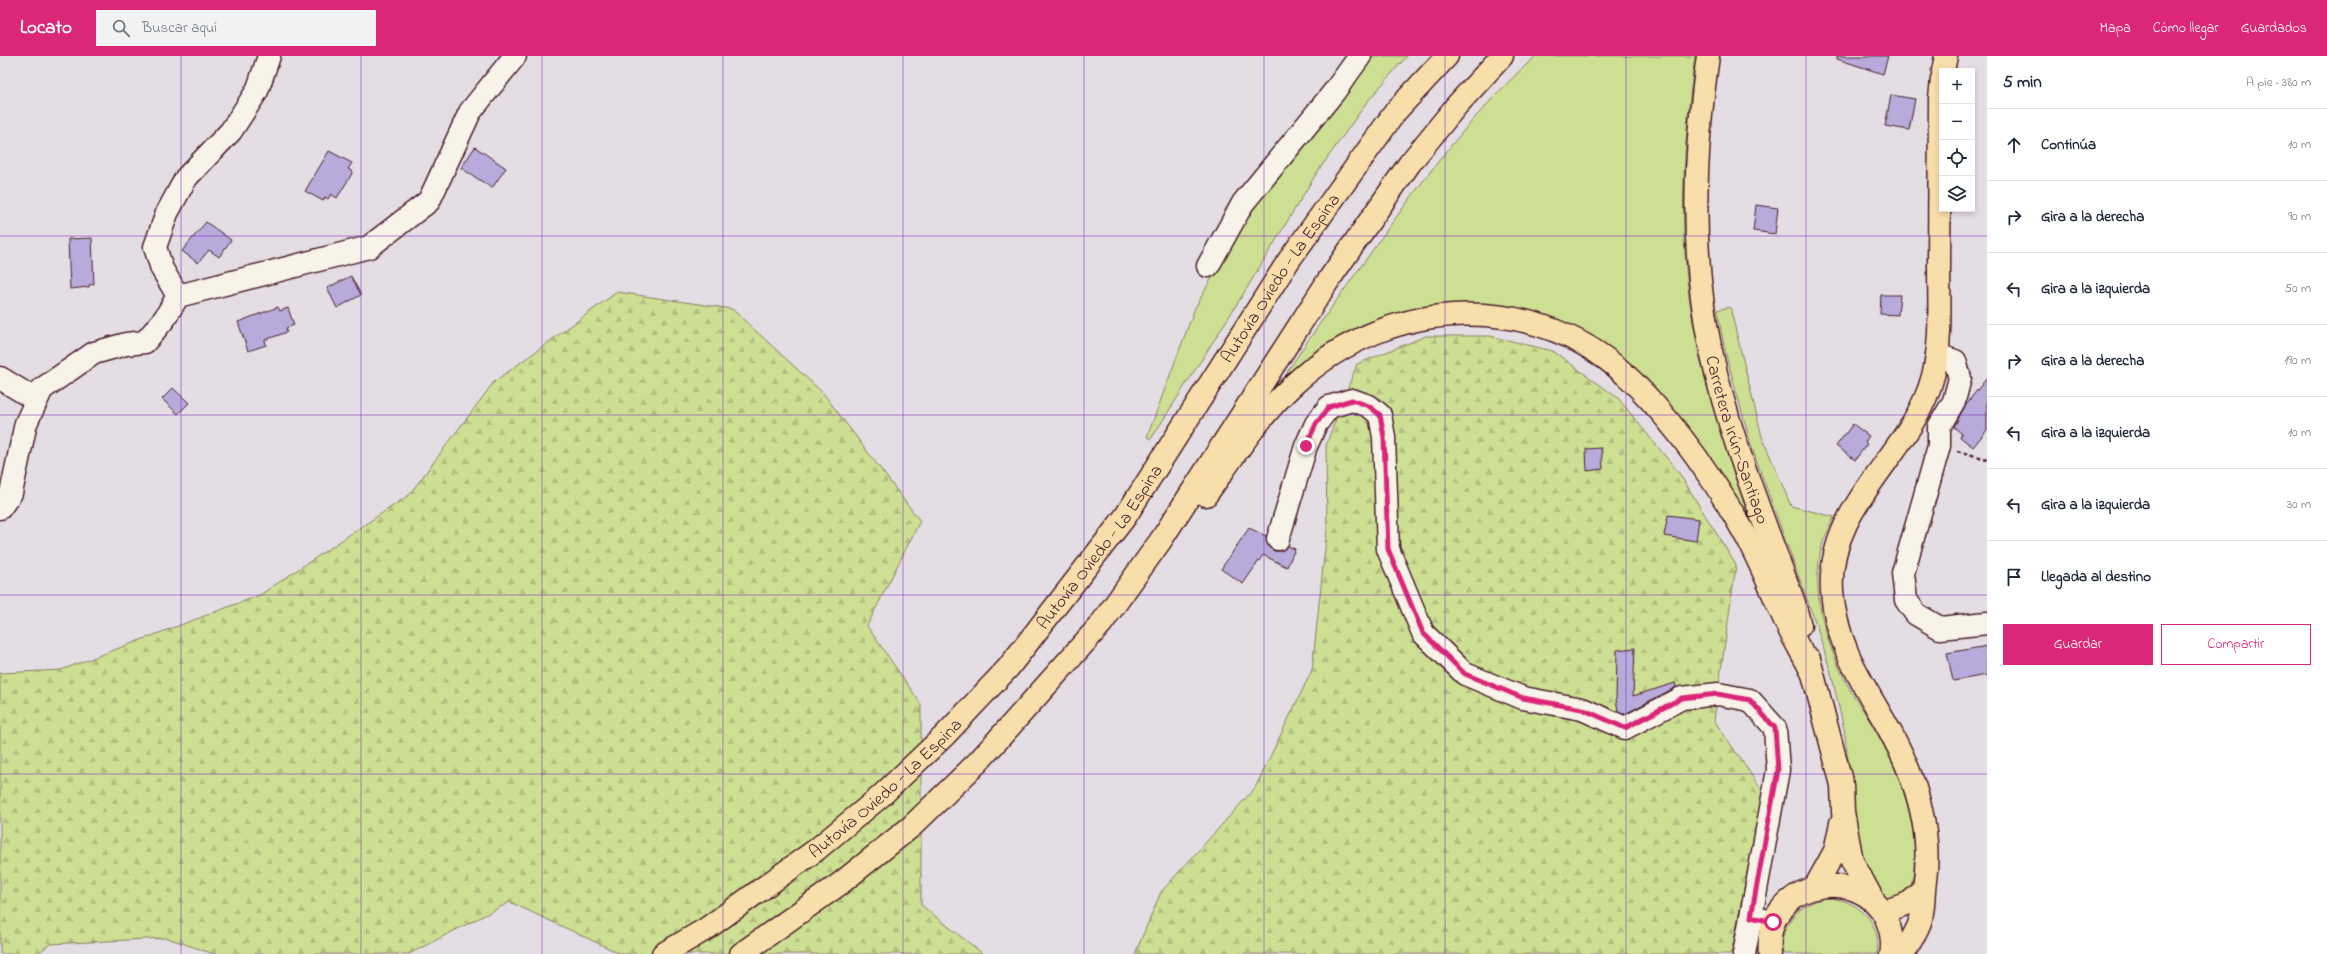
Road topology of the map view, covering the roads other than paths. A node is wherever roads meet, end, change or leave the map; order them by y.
1 (269, 56) edge
2 (515, 56) edge
3 (1360, 56) edge
4 (1430, 56) edge
5 (1447, 56) edge
6 (1502, 56) edge
7 (1708, 56) edge
8 (1946, 56) edge
9 (1944, 68) edge
10 (1940, 104) edge
11 (1289, 260) junction
12 (1208, 266) dead end
13 (178, 296) junction
14 (1937, 355) junction
15 (0, 378) edge
16 (36, 400) junction
17 (0, 508) edge
18 (1278, 538) dead end
19 (1987, 623) edge
20 (1101, 624) junction
21 (1812, 672) junction
22 (1844, 812) junction
23 (1815, 887) junction
24 (1923, 891) junction
25 (1878, 906) junction
26 (1751, 917) junction
27 (1773, 922) junction
28 (663, 954) edge
29 (741, 954) edge
30 (1744, 954) edge
31 (1770, 954) edge
32 (1891, 954) edge
33 (1903, 954) edge

1 - 13 street
2 - 13 street
3 - 12 street
4 - 11 highway
5 - 11 highway, Autovía Oviedo - La Espina
6 - 20 highway
7 - 21 highway, Carretera Irún-Santiago
8 - 9 highway
10 - 14 highway
11 - 28 highway, Autovía Oviedo - La Espina
13 - 16 street
14 - 19 street
14 - 24 highway
15 - 16 street
16 - 17 street
18 - 26 street
20 - 21 highway
20 - 29 highway
21 - 22 highway, Carretera Irún-Santiago
22 - 23 highway, Carretera Irún-Santiago
22 - 25 highway, Carretera Irún-Santiago
23 - 25 highway
23 - 27 highway
24 - 25 highway
24 - 33 highway
25 - 32 highway, Carretera Irún-Santiago
26 - 27 street
26 - 30 street
27 - 31 highway

